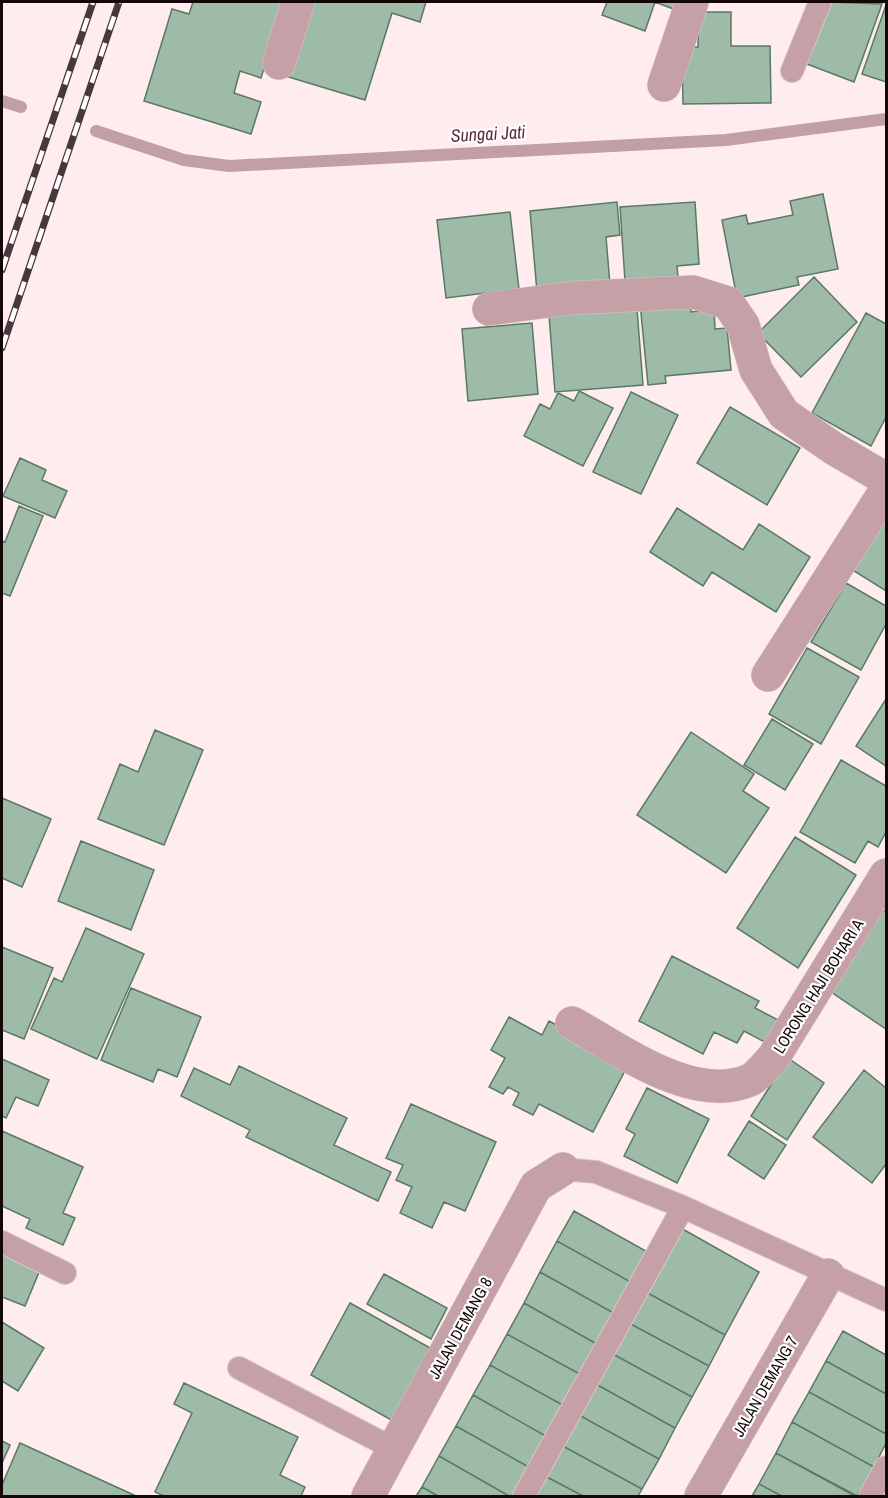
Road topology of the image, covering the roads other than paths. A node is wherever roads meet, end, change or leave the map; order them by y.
1 (298, 2) edge
2 (692, 2) edge
3 (820, 2) edge
4 (279, 63) dead end
5 (792, 71) dead end
6 (664, 85) dead end
7 (489, 309) dead end
8 (886, 478) edge
9 (886, 490) edge
10 (768, 675) dead end
11 (886, 875) edge
12 (572, 1023) dead end
13 (563, 1169) joint
14 (683, 1207) junction
15 (2, 1242) edge
16 (65, 1273) dead end
17 (828, 1275) junction
18 (886, 1300) edge
19 (239, 1368) dead end
20 (394, 1449) junction
21 (886, 1467) edge
22 (368, 1497) edge
23 (524, 1497) edge
24 (701, 1497) edge
25 (870, 1497) edge

1 - 4 street
2 - 6 street
3 - 5 lane
7 - 8 street
9 - 10 street
11 - 12 street, LORONG HAJI BOHARI A
13 - 14 lane
13 - 20 street, JALAN DEMANG 8
14 - 17 lane
14 - 23 lane
15 - 16 lane
17 - 18 lane
17 - 24 street, JALAN DEMANG 7
19 - 20 lane
20 - 22 street, JALAN DEMANG 8
21 - 25 lane

